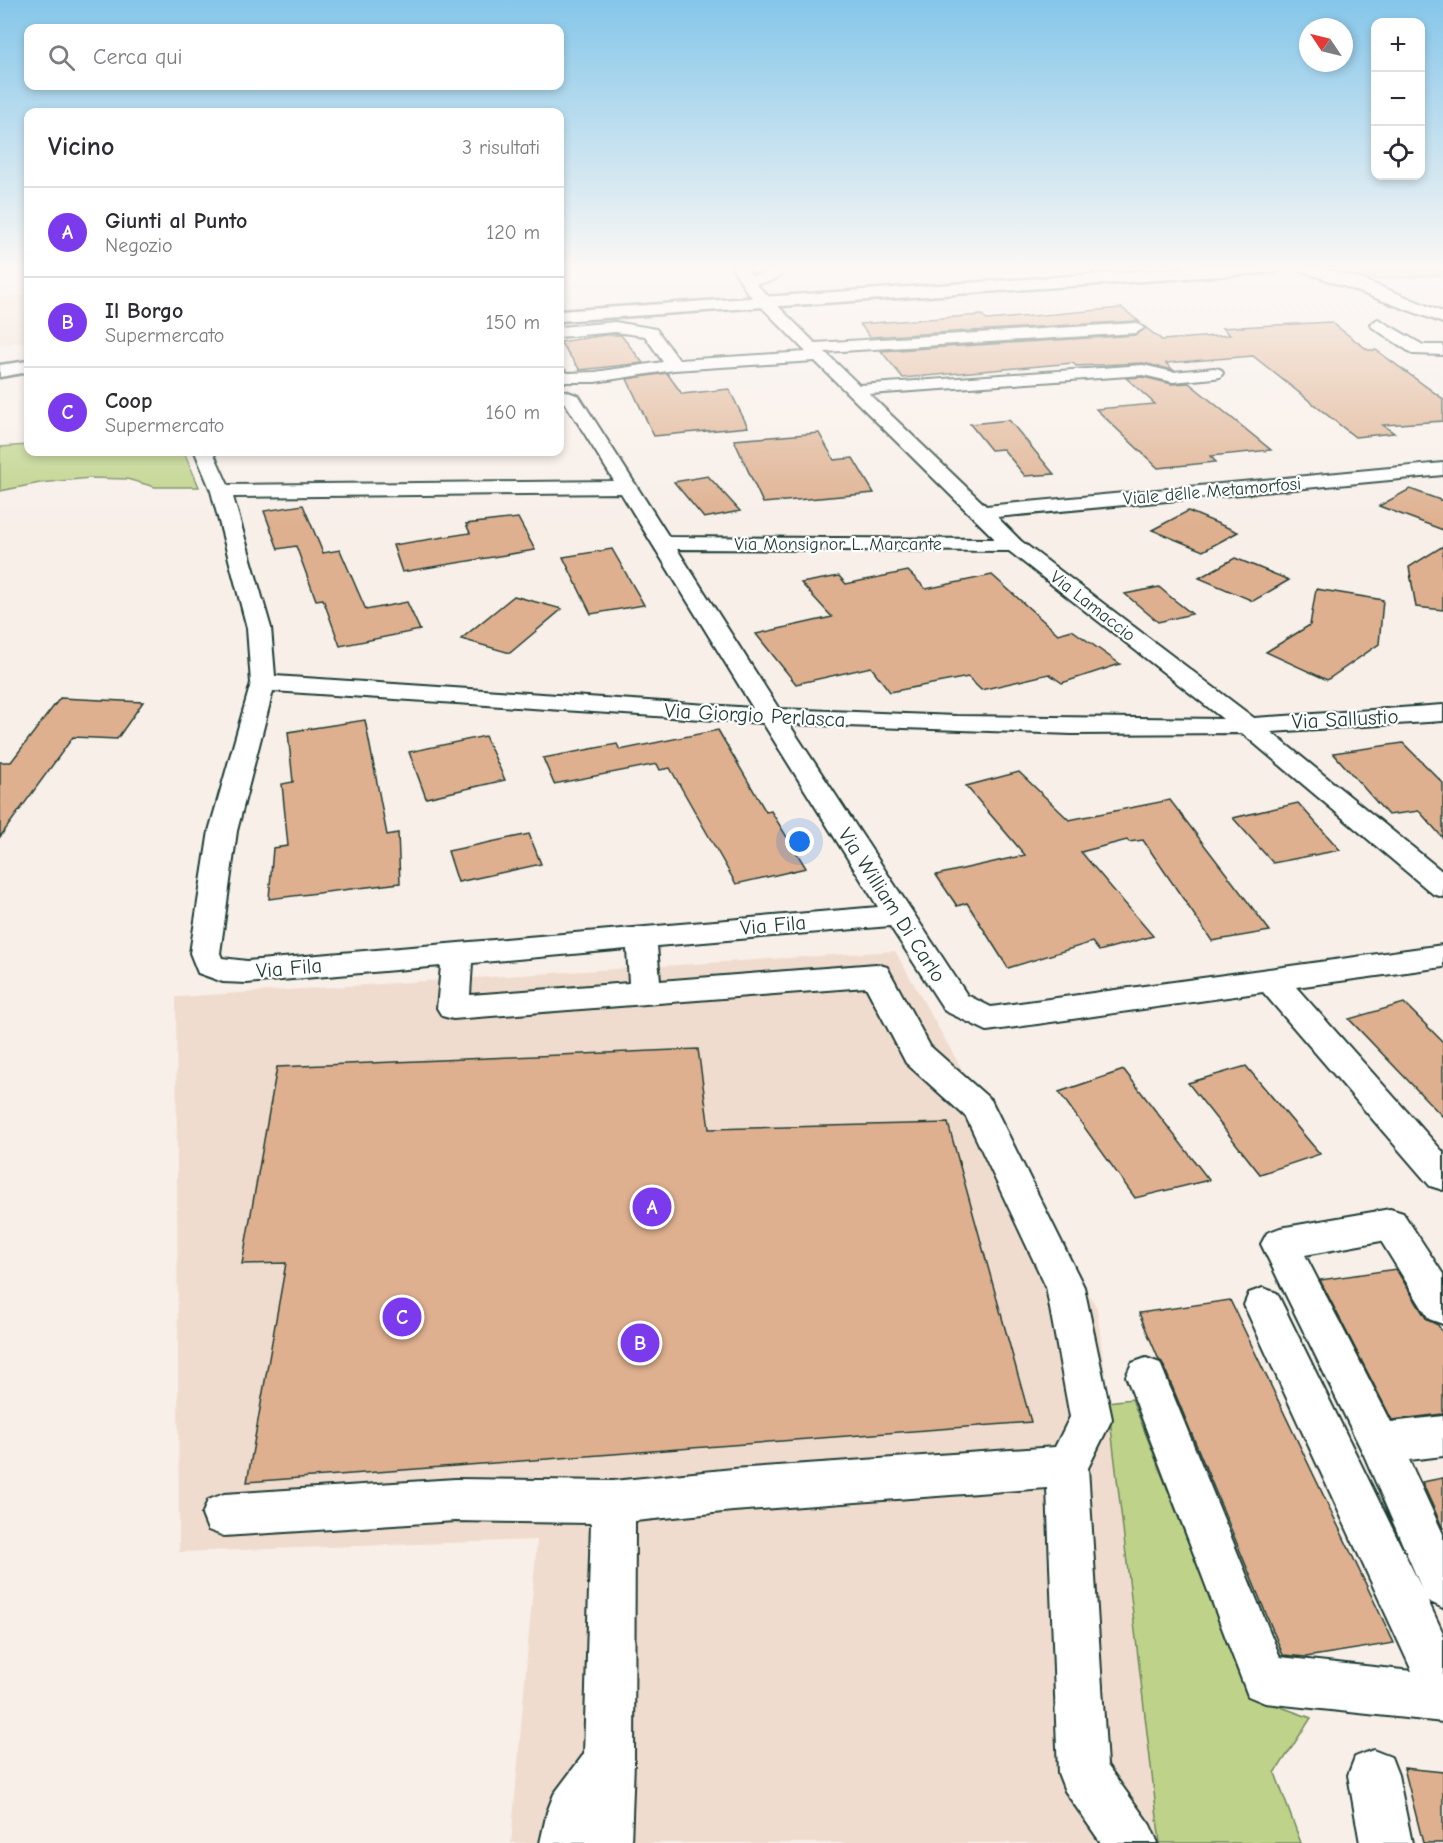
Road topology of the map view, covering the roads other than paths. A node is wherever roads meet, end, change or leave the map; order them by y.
1 (666, 353) edge
2 (805, 353) edge
3 (817, 353) edge
4 (674, 365) junction
5 (24, 368) edge
6 (0, 371) edge
7 (1215, 373) dead end
8 (564, 378) edge
9 (856, 390) junction
10 (564, 396) edge
11 (206, 456) edge
12 (1443, 469) edge
13 (628, 487) junction
14 (221, 491) junction
15 (980, 513) junction
16 (662, 543) junction
17 (1014, 544) junction
18 (263, 682) junction
19 (1443, 713) edge
20 (774, 717) junction
21 (1247, 725) junction
22 (1443, 887) edge
23 (898, 915) junction
24 (641, 936) junction
25 (457, 952) junction
26 (1443, 957) edge
27 (1271, 980) junction
28 (645, 993) junction
29 (1443, 1176) edge
30 (1263, 1305) dead end
31 (1443, 1307) edge
32 (1146, 1376) dead end
33 (1443, 1436) edge
34 (1380, 1443) junction
35 (1067, 1466) junction
36 (613, 1502) junction
37 (224, 1515) dead end
38 (1443, 1585) edge
39 (1443, 1684) edge
40 (1443, 1698) edge
41 (609, 1762) junction
42 (1374, 1775) dead end
43 (566, 1843) edge
44 (605, 1843) edge
45 (1132, 1843) edge
46 (1386, 1843) edge

1 - 4 street
2 - 4 street
3 - 9 street, Via Lamaccio
4 - 8 street
5 - 6 main road
7 - 9 street
9 - 15 street, Via Lamaccio
10 - 13 street, Via William Di Carlo
11 - 14 street, Via Fila
12 - 15 street, Viale delle Metamorfosi
13 - 14 street
13 - 16 street, Via William Di Carlo
14 - 18 street, Via Fila
15 - 17 street, Via Lamaccio
16 - 17 street, Via Monsignor L. Marcante
16 - 20 street, Via William Di Carlo
17 - 21 street, Via Lamaccio
18 - 20 street, Via Giorgio Perlasca
18 - 25 street, Via Fila
19 - 21 street, Via Sallustio
20 - 21 street, Via Giorgio Perlasca
20 - 23 street, Via William Di Carlo
21 - 22 street, Via Lamaccio
23 - 24 street, Via Fila
23 - 27 street, Via William Di Carlo
24 - 25 street, Via Fila
24 - 28 street
25 - 28 street
26 - 27 street, Via William Di Carlo
27 - 29 street
28 - 35 street
30 - 39 street
31 - 34 street
32 - 40 street
33 - 34 street
34 - 38 street
35 - 36 street
35 - 45 street
36 - 37 street
36 - 41 street
41 - 43 street
41 - 44 street
42 - 46 street

